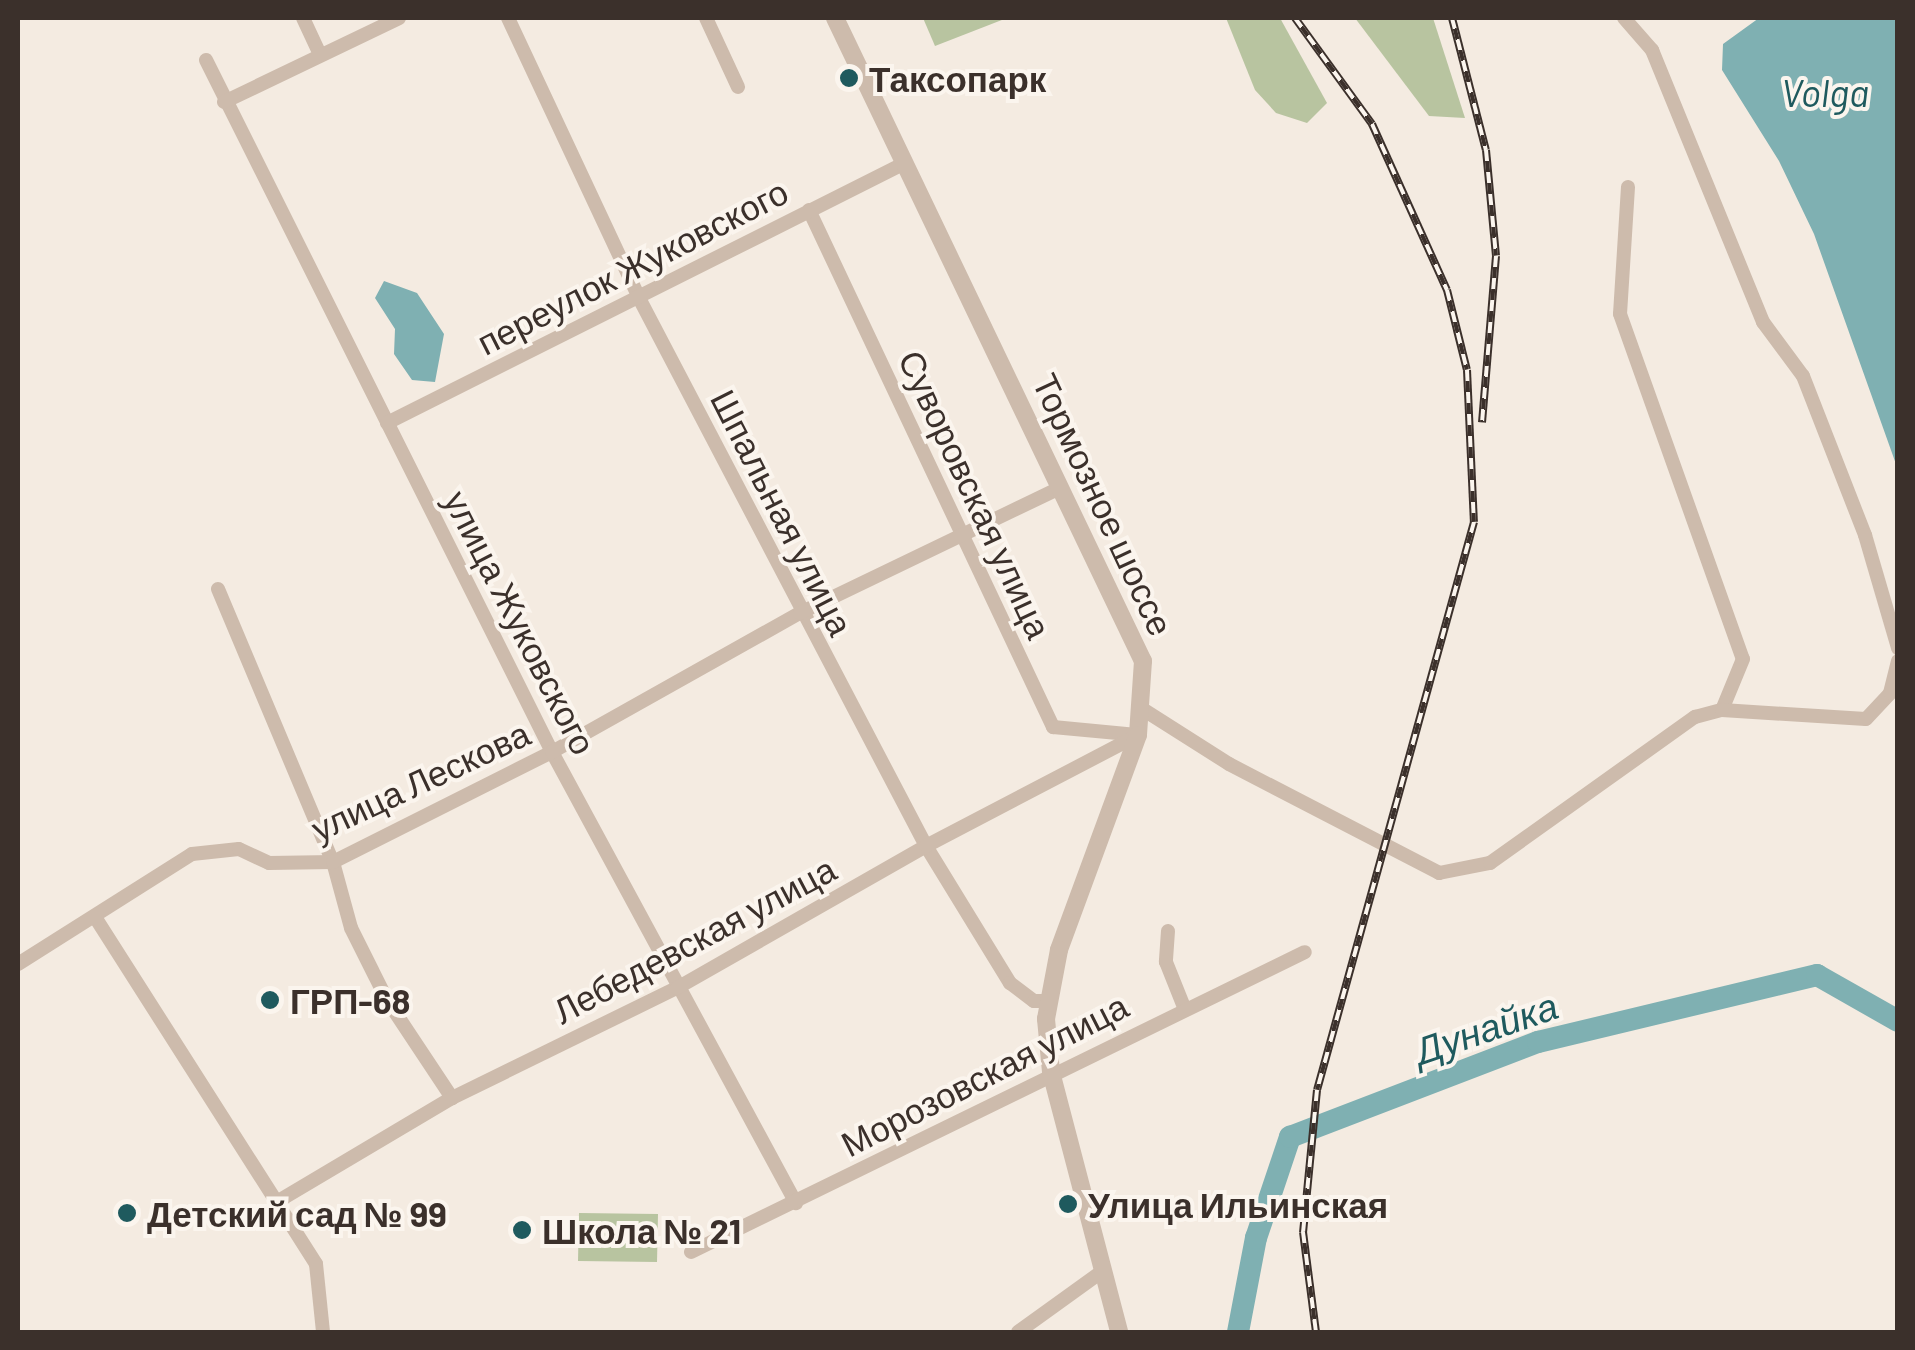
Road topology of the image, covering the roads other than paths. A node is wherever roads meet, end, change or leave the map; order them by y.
1 (303, 18) edge
2 (399, 18) edge
3 (508, 18) edge
4 (706, 18) edge
5 (835, 18) edge
6 (1624, 18) edge
7 (320, 54) junction
8 (206, 60) dead end
9 (738, 87) dead end
10 (224, 102) junction
11 (905, 164) junction
12 (1628, 186) dead end
13 (809, 210) junction
14 (639, 298) junction
15 (387, 423) junction
16 (1060, 488) junction
17 (964, 538) junction
18 (218, 589) dead end
19 (800, 613) junction
20 (1898, 648) edge
21 (1898, 661) edge
22 (1144, 710) junction
23 (1722, 710) junction
24 (1138, 735) junction
25 (552, 752) junction
26 (926, 846) junction
27 (333, 862) junction
28 (96, 917) junction
29 (1168, 932) dead end
30 (1305, 952) dead end
31 (18, 964) edge
32 (677, 988) junction
33 (1048, 1000) junction
34 (1184, 1007) junction
35 (1051, 1072) junction
36 (452, 1098) junction
37 (280, 1200) junction
38 (796, 1203) junction
39 (692, 1252) dead end
40 (1104, 1270) junction
41 (323, 1332) edge
42 (1018, 1332) edge
43 (1119, 1332) edge

1 - 7 street
2 - 7 street
3 - 14 street, Шпальная улица
4 - 9 street
5 - 11 street, Тормозное шоссе
6 - 20 street
7 - 10 street
8 - 10 street, улица Жуковского
10 - 15 street, улица Жуковского
11 - 13 street, переулок Жуковского
11 - 16 street, Тормозное шоссе
12 - 23 street
13 - 14 street, переулок Жуковского
13 - 17 street, Суворовская улица
14 - 15 street, переулок Жуковского
14 - 19 street, Шпальная улица
15 - 25 street, улица Жуковского
16 - 17 street, улица Лескова
16 - 22 street, Тормозное шоссе
17 - 19 street, улица Лескова
17 - 24 street, Суворовская улица
18 - 27 street
19 - 25 street, улица Лескова
19 - 26 street, Шпальная улица
21 - 23 street
22 - 23 street
22 - 24 street, Тормозное шоссе
24 - 26 street, Лебедевская улица
24 - 33 street, Тормозное шоссе
25 - 27 street, улица Лескова
25 - 32 street, улица Жуковского
26 - 32 street, Лебедевская улица
26 - 33 street, Шпальная улица
27 - 28 street, улица Лескова
27 - 36 street
28 - 31 street, улица Лескова
28 - 37 street
29 - 34 street
30 - 34 street, Морозовская улица
32 - 36 street, Лебедевская улица
32 - 38 street, улица Жуковского
33 - 35 street, Тормозное шоссе
34 - 35 street, Морозовская улица
35 - 38 street, Морозовская улица
35 - 40 street, Тормозное шоссе
36 - 37 street, Лебедевская улица
37 - 41 street
38 - 39 street, Морозовская улица
40 - 42 street
40 - 43 street, Тормозное шоссе

